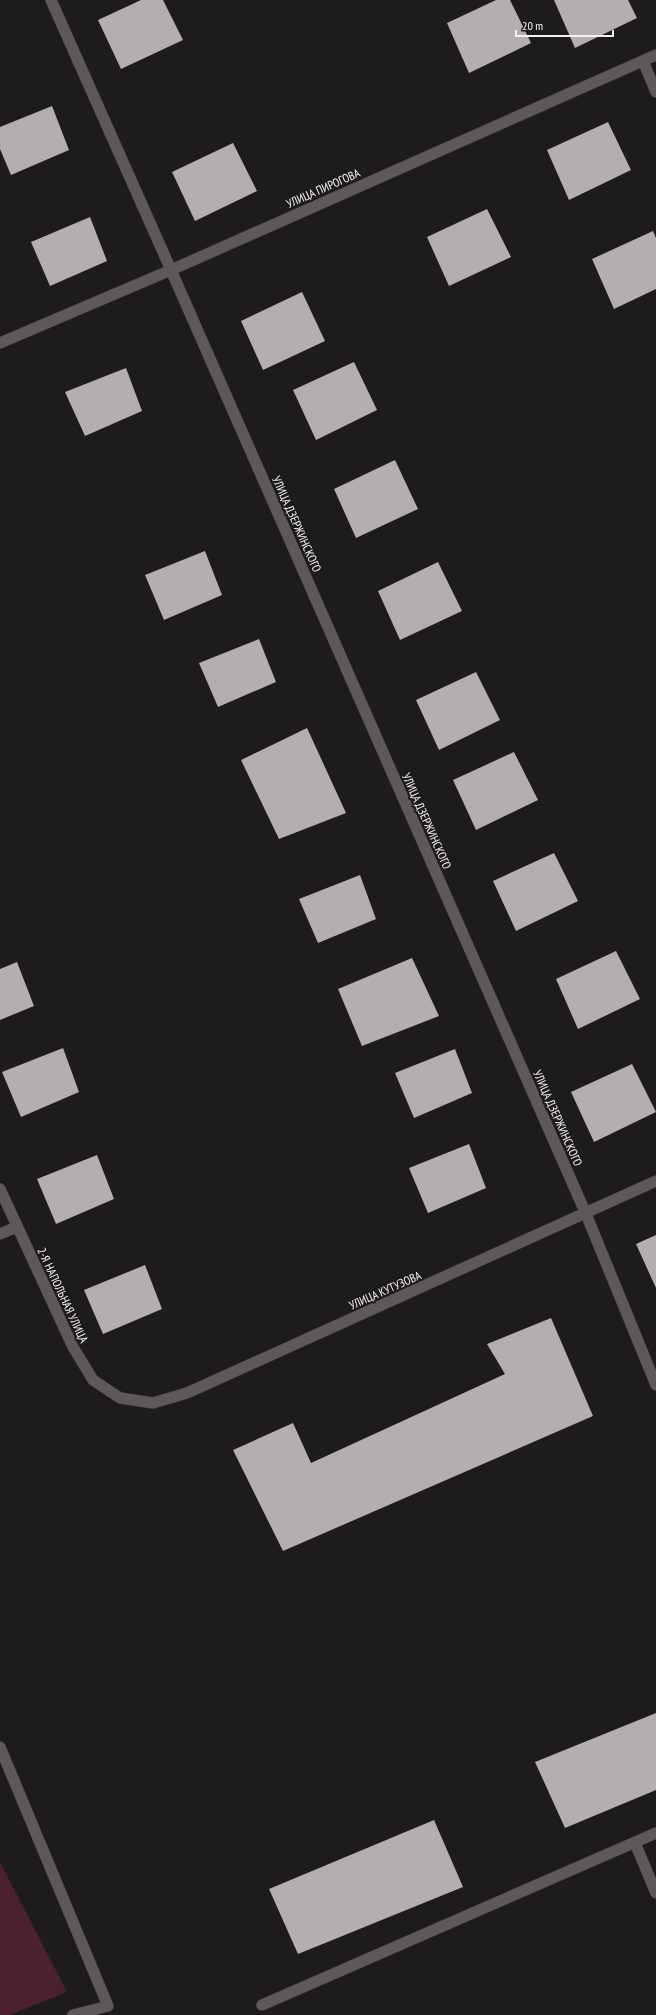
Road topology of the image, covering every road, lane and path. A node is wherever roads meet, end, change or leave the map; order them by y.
1 (51, 0) edge
2 (656, 55) edge
3 (643, 61) junction
4 (656, 92) edge
5 (171, 270) junction
6 (0, 343) edge
7 (656, 1181) edge
8 (0, 1189) edge
9 (586, 1214) junction
10 (17, 1227) junction
11 (0, 1234) edge
12 (656, 1385) edge
13 (120, 1398) joint
14 (0, 1747) edge
15 (656, 1833) edge
16 (635, 1843) junction
17 (656, 1893) edge
18 (262, 2005) dead end
19 (73, 2015) edge

1 - 5 street, УЛИЦА ДЗЕРЖИНСКОГО
2 - 3 street, УЛИЦА ПИРОГОВА
3 - 4 street
3 - 5 street, УЛИЦА ПИРОГОВА
5 - 6 street, УЛИЦА ПИРОГОВА
5 - 9 street, УЛИЦА ДЗЕРЖИНСКОГО
7 - 9 street, УЛИЦА КУТУЗОВА
8 - 10 street, 2-Я НАПОЛЬНАЯ УЛИЦА
9 - 12 street, УЛИЦА ДЗЕРЖИНСКОГО
9 - 13 street, УЛИЦА КУТУЗОВА
10 - 11 street
10 - 13 street, 2-Я НАПОЛЬНАЯ УЛИЦА
14 - 19 street
15 - 16 street
16 - 17 street
16 - 18 street

